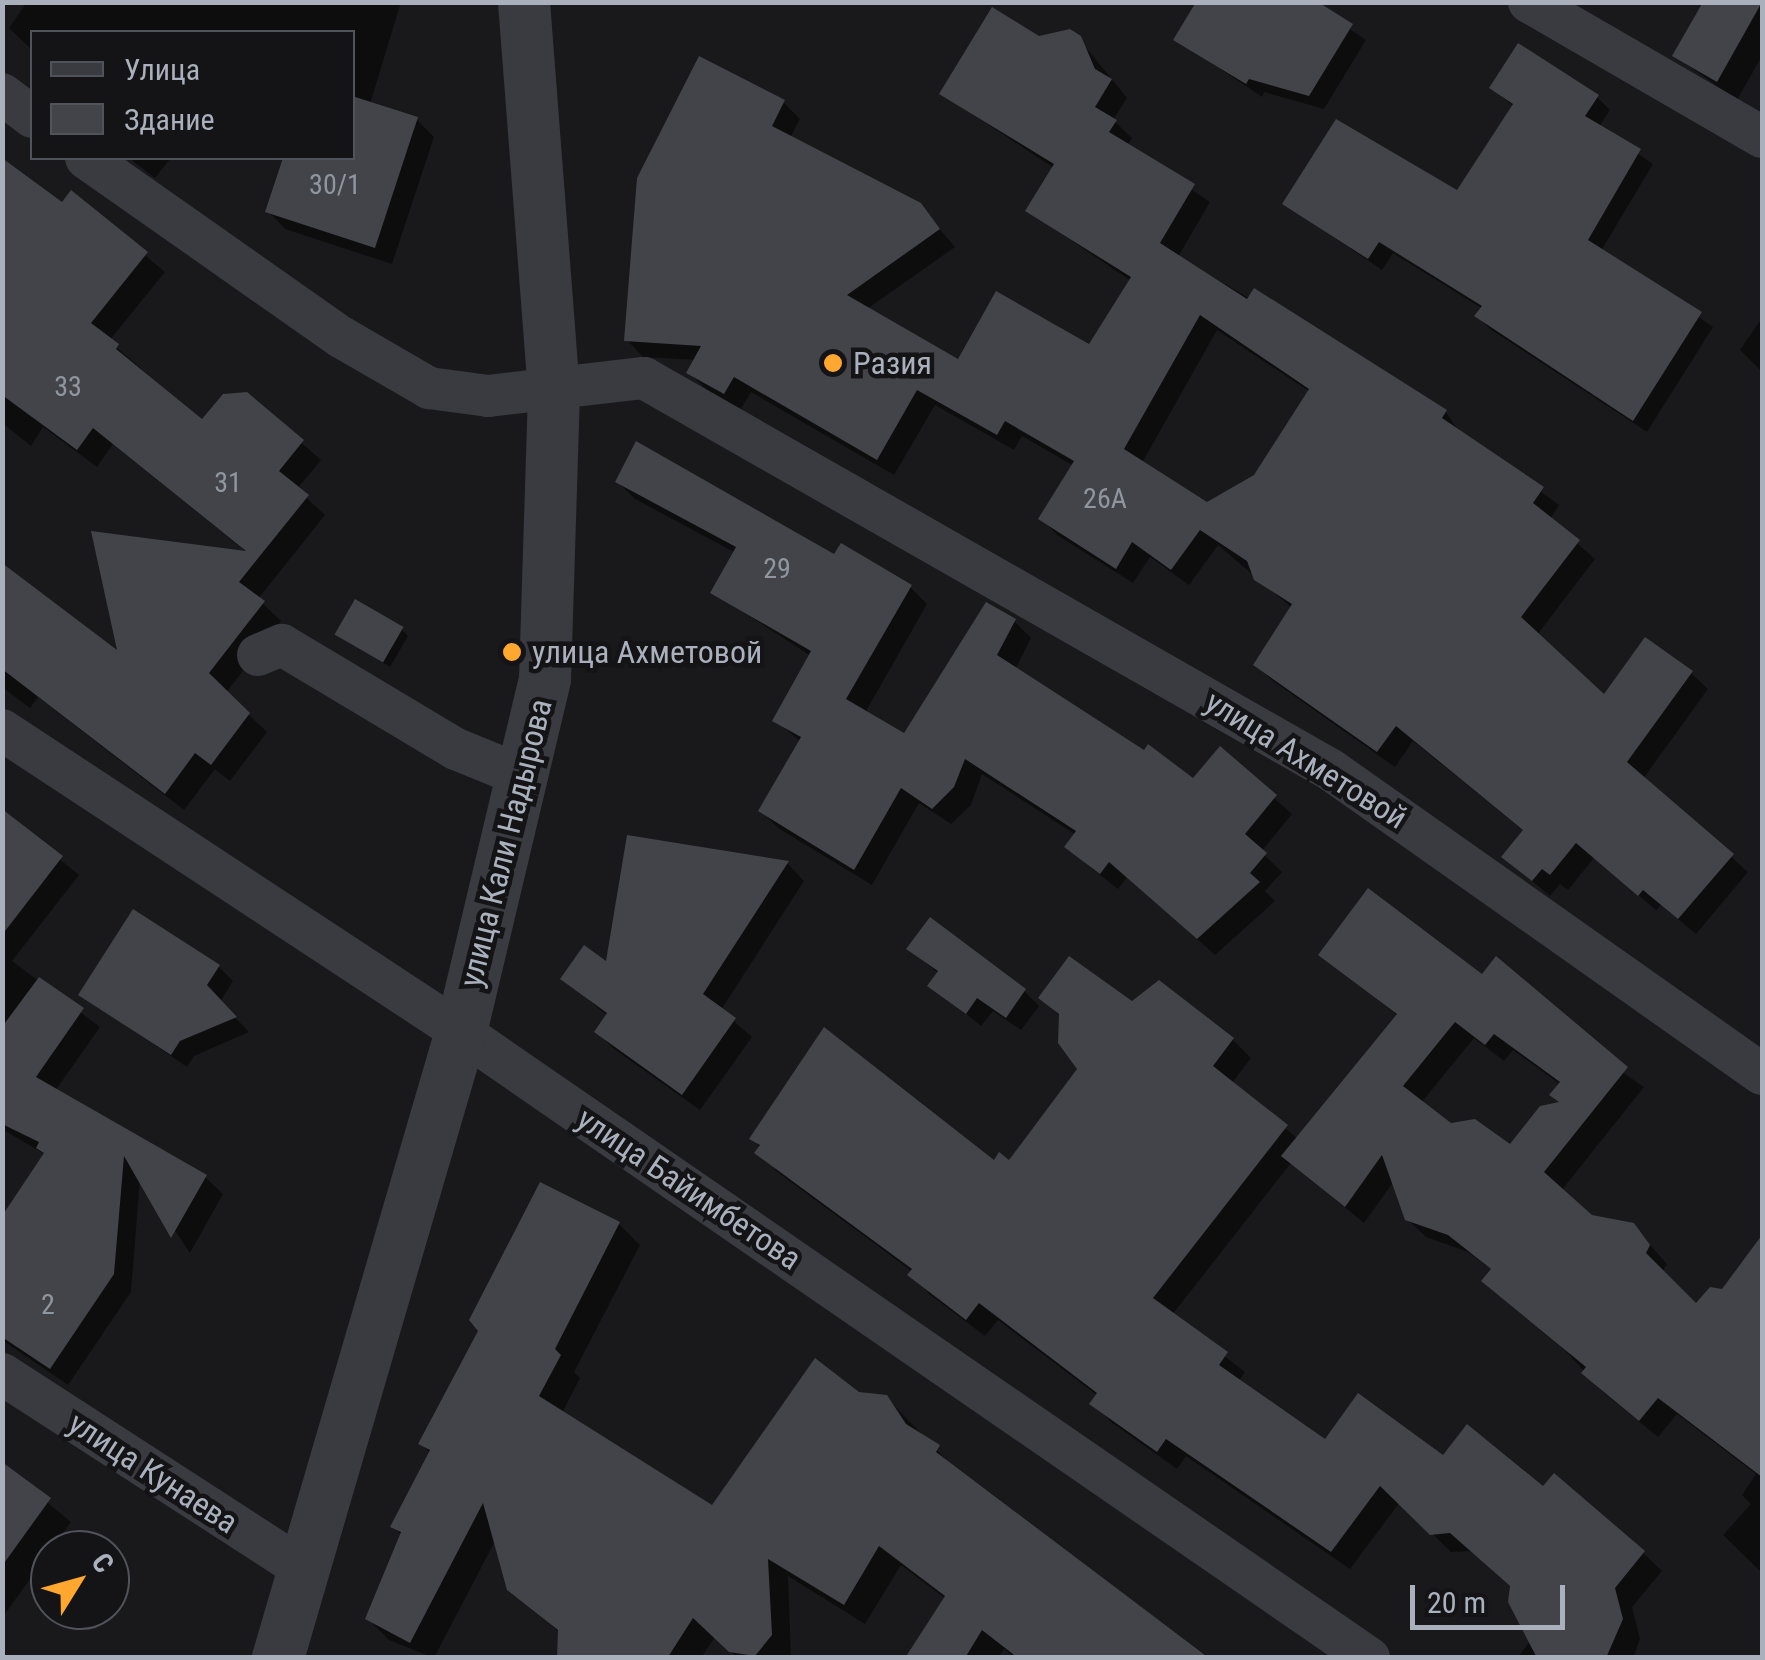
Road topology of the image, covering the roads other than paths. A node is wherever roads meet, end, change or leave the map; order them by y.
1 (524, 2) edge
2 (1529, 2) edge
3 (2, 94) edge
4 (30, 115) edge
5 (1762, 137) edge
6 (89, 160) edge
7 (554, 392) junction
8 (258, 656) dead end
9 (2, 730) edge
10 (522, 776) junction
11 (460, 1032) junction
12 (1762, 1074) edge
13 (2, 1374) edge
14 (305, 1570) junction
15 (278, 1658) edge
16 (1369, 1658) edge

1 - 7 street, улица Кали Надырова
2 - 5 street
3 - 4 street
6 - 7 street, улица Ахметовой
7 - 10 street, улица Кали Надырова
7 - 12 street, улица Ахметовой
8 - 10 street
9 - 11 street, улица Байимбетова
10 - 11 street, улица Кали Надырова
11 - 14 street, улица Кали Надырова
11 - 16 street, улица Байимбетова
13 - 14 street, улица Кунаева
14 - 15 street, улица Кали Надырова

